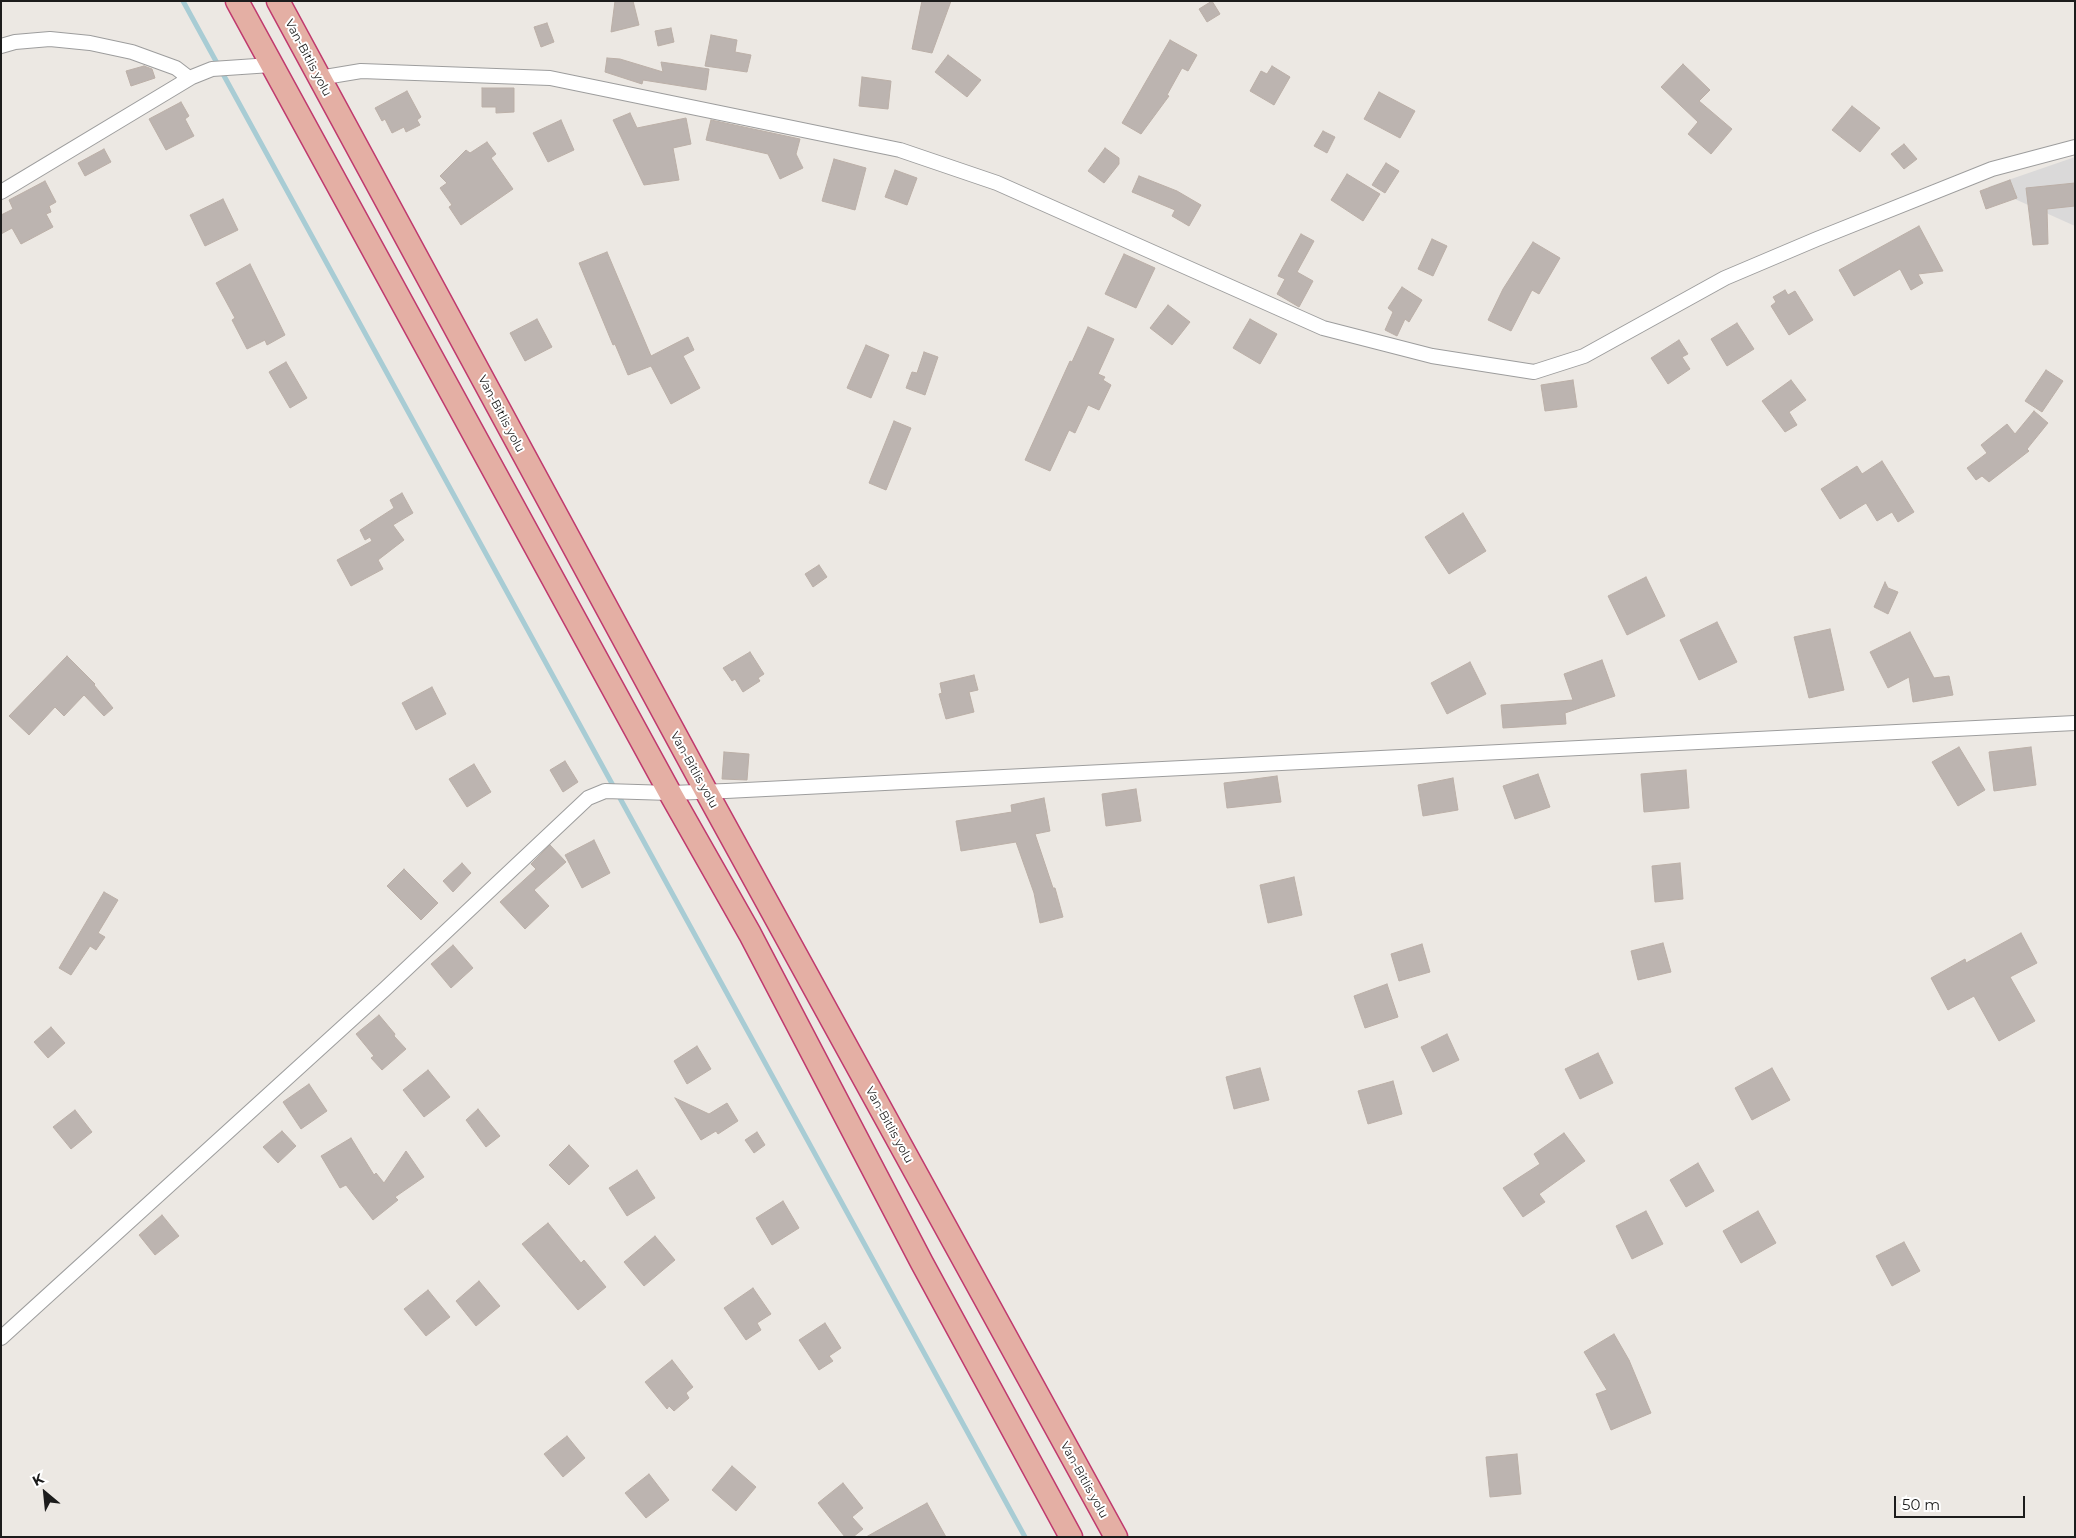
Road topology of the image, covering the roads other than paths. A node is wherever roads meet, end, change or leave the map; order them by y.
1 (237, 1) edge
2 (278, 1) edge
3 (1, 46) edge
4 (271, 65) junction
5 (190, 78) junction
6 (319, 78) junction
7 (2075, 147) edge
8 (1, 192) edge
9 (2075, 724) edge
10 (706, 792) junction
11 (670, 793) junction
12 (1, 1338) edge
13 (1072, 1537) edge
14 (1116, 1537) edge

1 - 4 highway
2 - 6 highway, Van-Bitlis yolu
3 - 5 street
4 - 5 street
4 - 11 highway
5 - 8 street
6 - 7 street
6 - 10 highway, Van-Bitlis yolu
9 - 10 street
10 - 11 street
10 - 14 highway, Van-Bitlis yolu
11 - 12 street
11 - 13 highway

